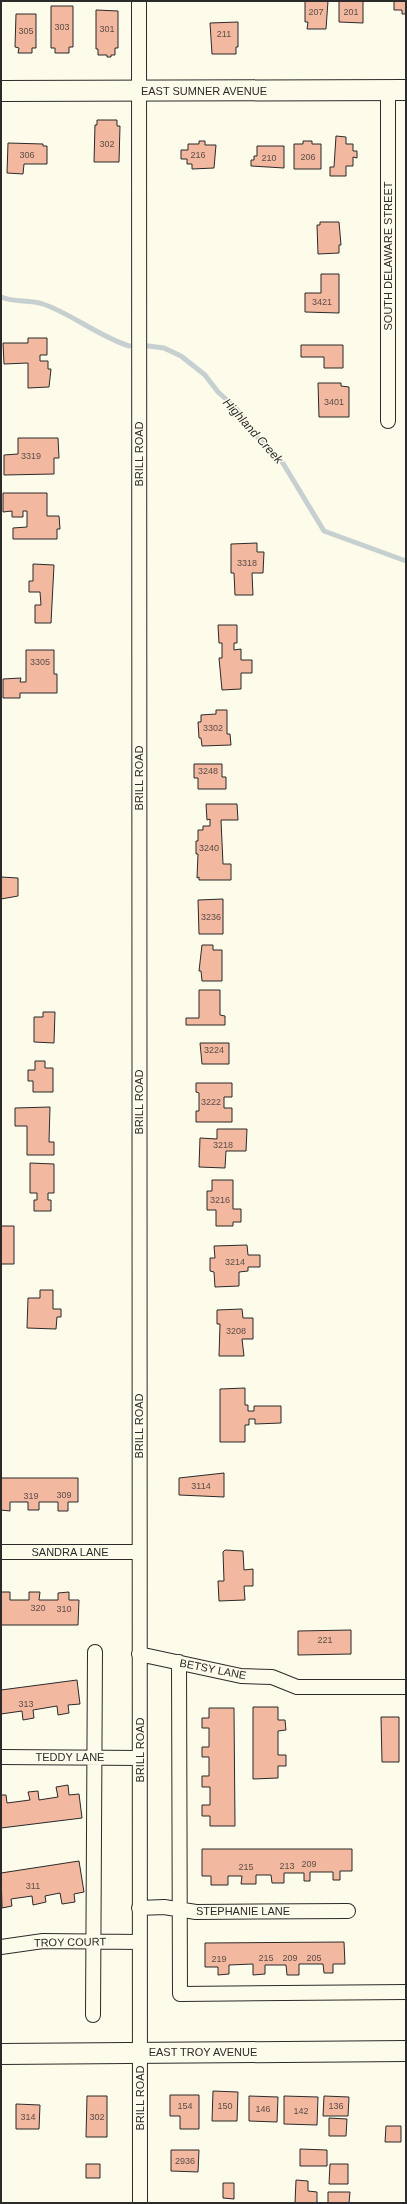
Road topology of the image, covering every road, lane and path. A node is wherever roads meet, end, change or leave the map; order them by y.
1 (139, 1) edge
2 (397, 90) edge
3 (1, 91) edge
4 (138, 91) junction
5 (388, 421) dead end
6 (1, 1552) edge
7 (139, 1552) junction
8 (95, 1652) dead end
9 (139, 1654) junction
10 (179, 1662) junction
11 (406, 1687) edge
12 (1, 1757) edge
13 (94, 1758) junction
14 (140, 1758) junction
15 (139, 1908) junction
16 (180, 1910) junction
17 (348, 1911) dead end
18 (94, 1942) junction
19 (140, 1942) junction
20 (1, 1946) edge
21 (406, 1992) edge
22 (93, 2015) dead end
23 (406, 2051) edge
24 (139, 2053) junction
25 (1, 2054) edge
26 (140, 2203) edge

1 - 4 street, BRILL ROAD
2 - 4 main road, EAST SUMNER AVENUE
2 - 5 street, SOUTH DELAWARE STREET
3 - 4 main road, EAST SUMNER AVENUE
4 - 7 street, BRILL ROAD
6 - 7 street, SANDRA LANE
7 - 9 street, BRILL ROAD
8 - 13 street
9 - 10 street, BETSY LANE
9 - 14 street, BRILL ROAD
10 - 11 street, BETSY LANE
10 - 16 street
12 - 13 street, TEDDY LANE
13 - 14 street, TEDDY LANE
13 - 18 street
14 - 15 street, BRILL ROAD
15 - 16 street, STEPHANIE LANE
15 - 19 street, BRILL ROAD
16 - 17 street, STEPHANIE LANE
16 - 21 street
18 - 19 street, TROY COURT
18 - 20 street, TROY COURT
18 - 22 street
19 - 24 street, BRILL ROAD
23 - 24 main road, EAST TROY AVENUE
24 - 25 main road, EAST TROY AVENUE
24 - 26 street, BRILL ROAD

